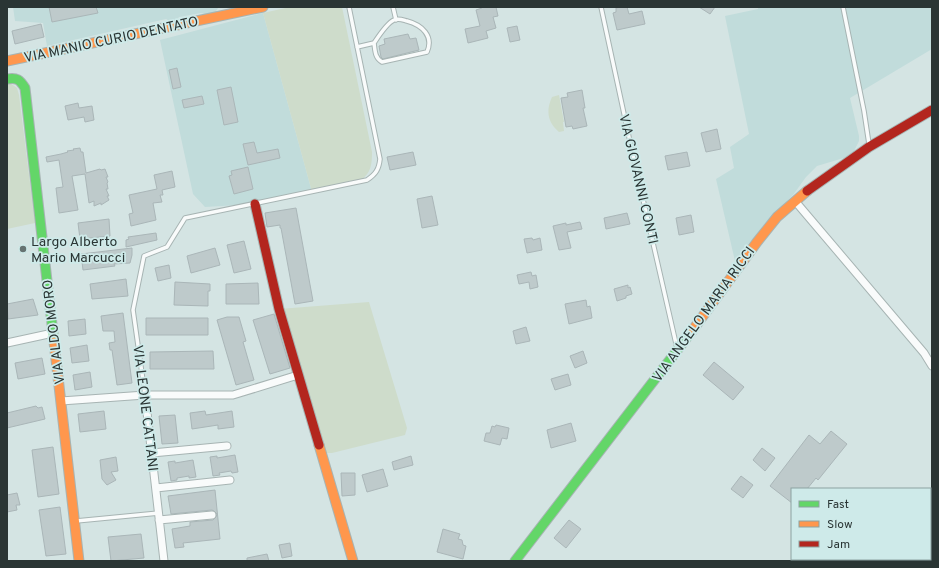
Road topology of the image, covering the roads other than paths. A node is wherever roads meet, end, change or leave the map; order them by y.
1 (263, 7) edge
2 (349, 7) edge
3 (393, 7) edge
4 (601, 7) edge
5 (843, 7) edge
6 (396, 20) junction
7 (374, 43) junction
8 (357, 47) junction
9 (7, 61) edge
10 (7, 79) edge
11 (932, 110) edge
12 (869, 147) junction
13 (795, 200) junction
14 (255, 204) junction
15 (53, 333) junction
16 (7, 343) edge
17 (678, 350) junction
18 (932, 366) edge
19 (298, 375) junction
20 (145, 396) junction
21 (61, 401) junction
22 (227, 446) dead end
23 (152, 453) junction
24 (230, 480) dead end
25 (156, 488) junction
26 (212, 515) dead end
27 (159, 516) junction
28 (75, 522) junction
29 (79, 561) edge
30 (164, 561) edge
31 (353, 561) edge
32 (515, 561) edge

1 - 9 main road, VIA MANIO CURIO DENTATO
2 - 8 lane
3 - 6 lane
4 - 17 lane, VIA GIOVANNI CONTI
5 - 12 lane
6 - 7 lane
6 - 7 lane
7 - 8 lane
8 - 14 lane
10 - 15 main road, VIA ALDO MORO
11 - 12 main road, VIA ANGELO MARIA RICCI
12 - 13 main road, VIA ANGELO MARIA RICCI
13 - 17 main road, VIA ANGELO MARIA RICCI
13 - 18 street
14 - 19 main road
14 - 20 lane, VIA LEONE CATTANI
15 - 16 street
15 - 21 main road, VIA ALDO MORO
17 - 32 main road, VIA ANGELO MARIA RICCI
19 - 20 street
19 - 31 main road
20 - 21 street
20 - 23 street, VIA LEONE CATTANI
21 - 28 main road, VIA ALDO MORO
22 - 23 street
23 - 25 street, VIA LEONE CATTANI
24 - 25 street
25 - 27 street, VIA LEONE CATTANI
26 - 27 street
27 - 28 lane
27 - 30 street, VIA LEONE CATTANI
28 - 29 main road, VIA ALDO MORO

